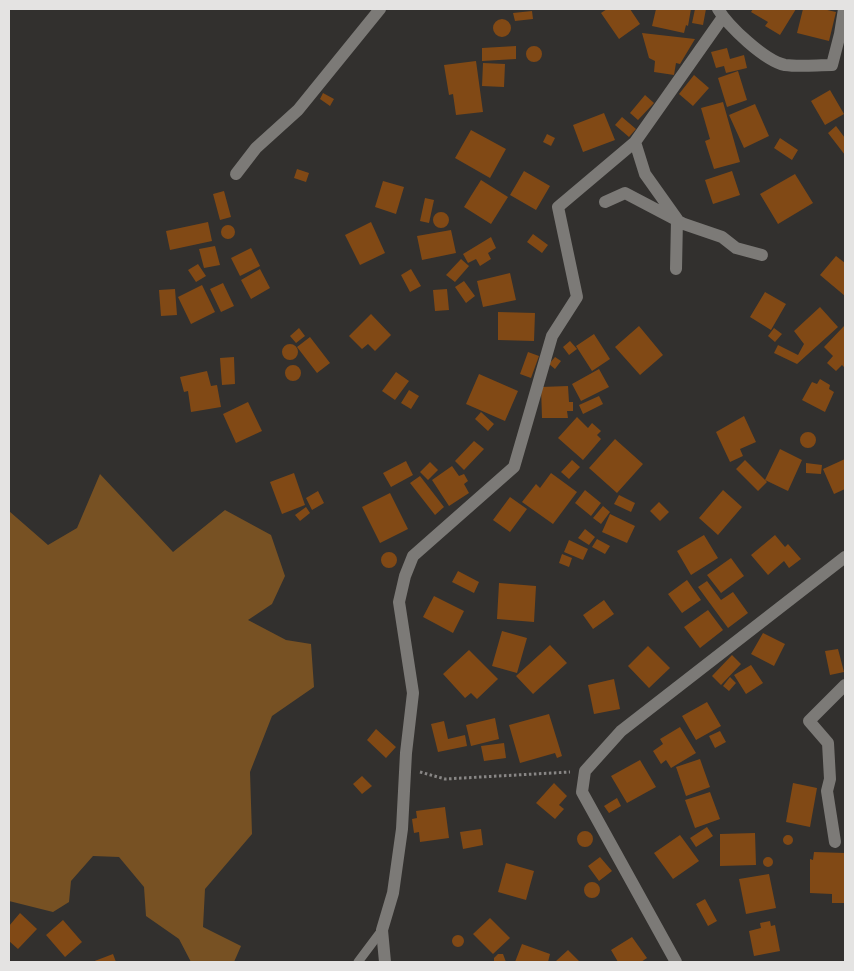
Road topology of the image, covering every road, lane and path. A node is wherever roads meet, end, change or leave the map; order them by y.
1 (380, 9) edge
2 (844, 9) edge
3 (721, 13) edge
4 (635, 142) junction
5 (236, 174) dead end
6 (605, 202) dead end
7 (677, 219) junction
8 (762, 255) dead end
9 (676, 269) dead end
10 (845, 557) edge
11 (845, 685) edge
12 (406, 768) junction
13 (585, 771) junction
14 (835, 842) dead end
15 (382, 930) junction
16 (358, 962) edge
17 (385, 962) edge
18 (676, 962) edge

1 - 5 street
2 - 3 street
3 - 4 street
4 - 7 street
4 - 12 street
6 - 7 street
7 - 8 street
7 - 9 street
10 - 13 street
11 - 14 street
12 - 13 path
12 - 15 street
13 - 18 street
15 - 16 lane
15 - 17 street

